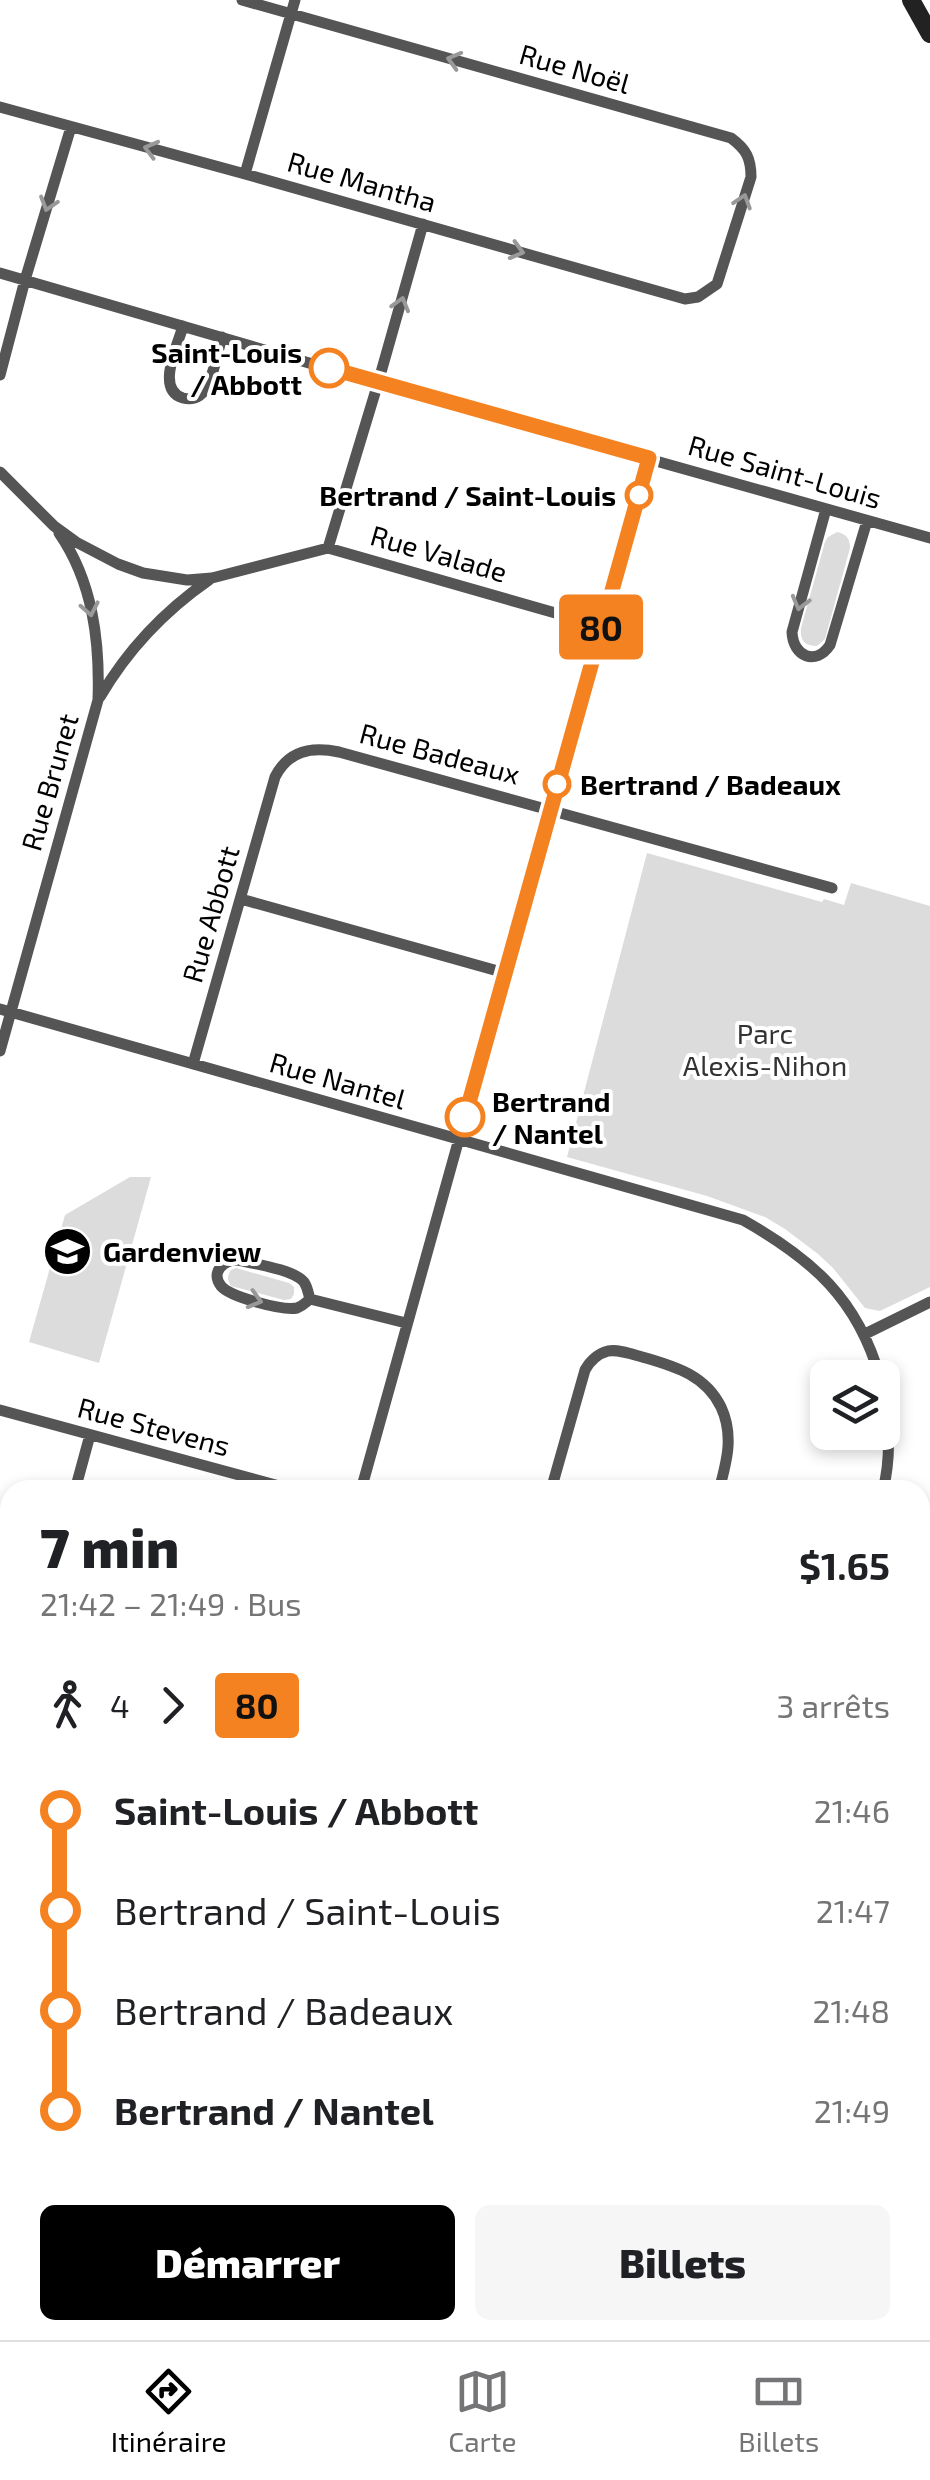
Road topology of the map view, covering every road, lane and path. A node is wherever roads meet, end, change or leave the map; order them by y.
1 (242, 0) edge
2 (295, 0) edge
3 (911, 0) edge
4 (291, 14) junction
5 (930, 34) edge
6 (0, 107) edge
7 (71, 127) junction
8 (246, 174) junction
9 (423, 224) junction
10 (0, 273) edge
11 (25, 280) junction
12 (709, 292) joint
13 (184, 326) junction
14 (222, 338) junction
15 (0, 375) edge
16 (378, 383) junction
17 (649, 458) junction
18 (0, 472) edge
19 (826, 509) junction
20 (867, 521) junction
21 (54, 526) junction
22 (930, 538) edge
23 (328, 548) junction
24 (212, 578) junction
25 (601, 626) junction
26 (98, 700) junction
27 (275, 777) joint
28 (550, 810) junction
29 (832, 888) dead end
30 (241, 899) junction
31 (505, 973) junction
32 (5, 1011) edge
33 (0, 1051) edge
34 (194, 1064) junction
35 (458, 1140) junction
36 (310, 1299) junction
37 (930, 1302) edge
38 (406, 1324) junction
39 (865, 1334) junction
40 (874, 1360) edge
41 (0, 1410) edge
42 (90, 1436) junction
43 (887, 1450) edge
44 (78, 1480) edge
45 (256, 1480) edge
46 (363, 1480) edge
47 (554, 1480) edge
48 (722, 1480) edge
49 (886, 1480) edge

1 - 4 street, Rue Noël
2 - 4 street
3 - 5 main road
4 - 8 street
12 -> 4 street, Rue Noël
6 - 7 street, Rue Mantha
8 -> 7 street, Rue Mantha
7 -> 11 street
8 - 9 street, Rue Mantha
9 -> 12 street, Rue Mantha
16 -> 9 street
10 - 11 street, Rue Saint-Louis
11 - 13 street, Rue Saint-Louis
11 - 15 street
13 - 14 street, Rue Saint-Louis
13 - 14 street
14 - 16 street, Rue Saint-Louis
16 - 17 street, Rue Saint-Louis
16 - 23 street
17 - 19 street, Rue Saint-Louis
17 - 25 street
18 - 21 street, Rue Valade
19 - 20 street, Rue Saint-Louis
19 -> 20 street
20 - 22 street, Rue Saint-Louis
21 - 24 street, Rue Valade
21 -> 26 street, Rue Brunet
23 - 24 street, Rue Valade
23 - 25 street, Rue Valade
24 - 26 street, Rue Brunet
25 - 28 street
26 - 32 street, Rue Brunet
27 - 28 street, Rue Badeaux
27 - 30 street, Rue Abbott
28 - 29 street, Rue Badeaux
28 - 31 street
30 - 31 street
30 - 34 street, Rue Abbott
31 - 35 street
32 - 33 street, Rue Brunet
32 - 34 street, Rue Nantel
34 - 35 street, Rue Nantel
35 - 38 street
35 - 39 street, Rue Nantel
36 -> 36 street
36 - 38 street
37 - 39 street
38 - 46 street
39 - 40 street, Rue Nantel
41 - 42 street, Rue Stevens
42 - 44 street
42 - 45 street, Rue Stevens
43 - 49 street
47 - 48 street

